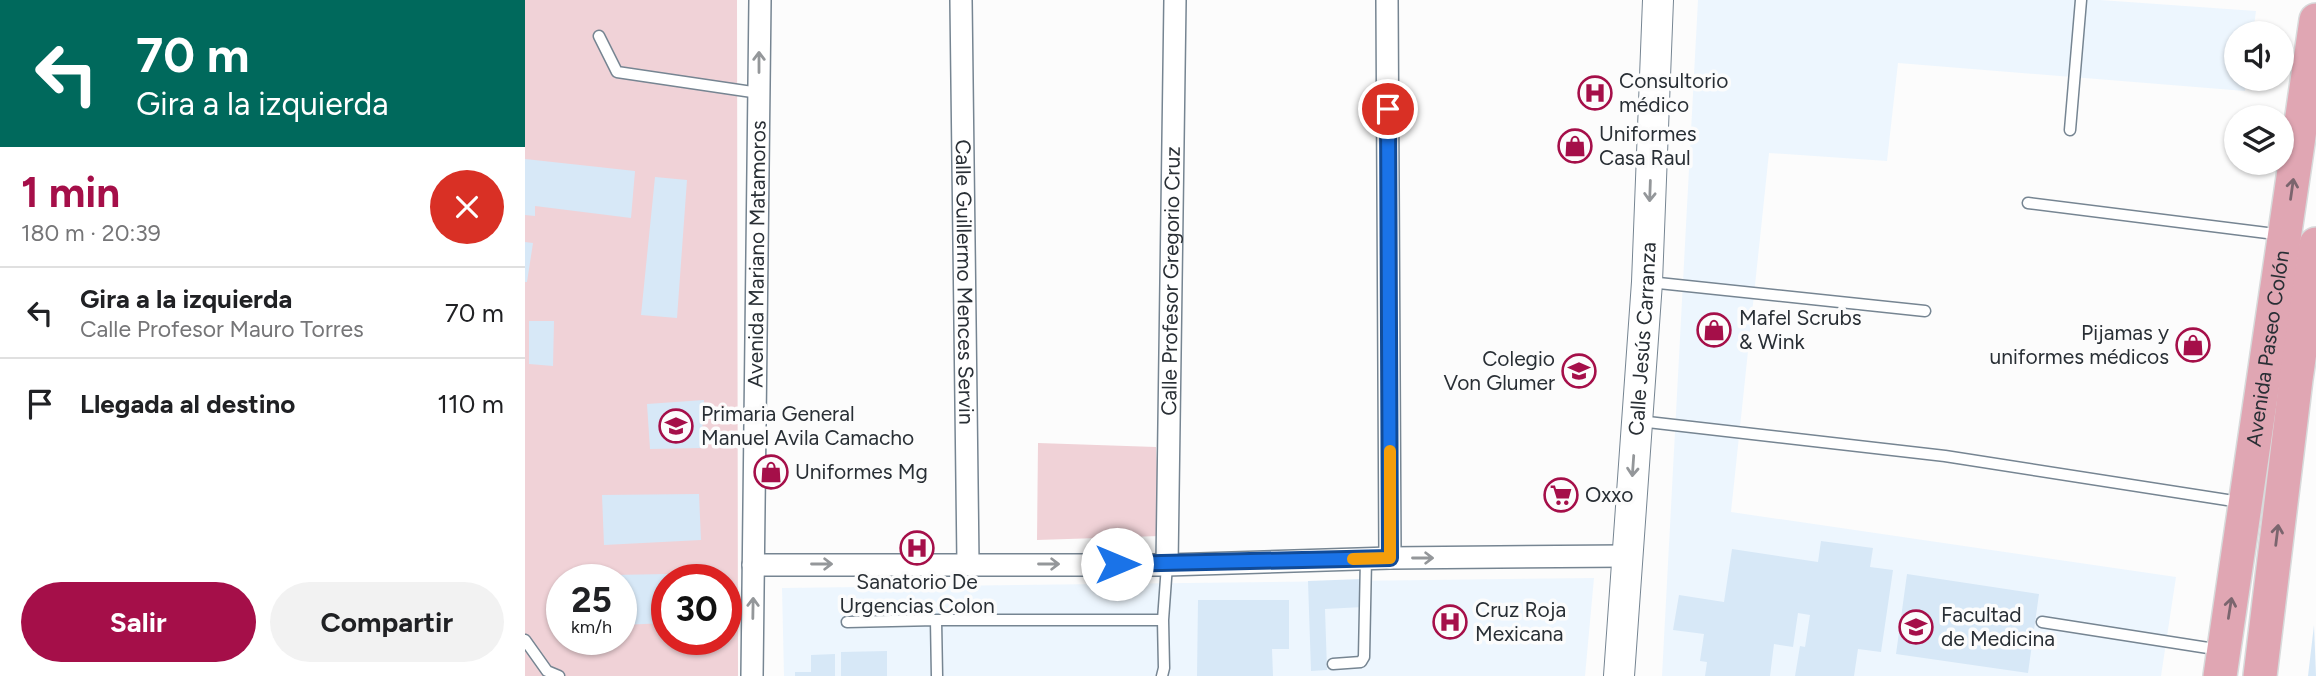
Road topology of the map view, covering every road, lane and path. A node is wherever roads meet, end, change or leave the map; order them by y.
1 (759, 0) edge
2 (961, 0) edge
3 (1175, 0) edge
4 (1387, 0) edge
5 (1658, 0) edge
6 (2081, 0) edge
7 (2316, 20) edge
8 (599, 36) dead end
9 (759, 93) junction
10 (2070, 130) dead end
11 (2028, 203) dead end
12 (2301, 240) edge
13 (1647, 282) junction
14 (1925, 311) dead end
15 (2281, 377) junction
16 (1636, 421) junction
17 (2246, 503) junction
18 (1626, 556) junction
19 (1390, 558) junction
20 (1366, 559) junction
21 (968, 564) junction
22 (753, 565) junction
23 (1167, 565) junction
24 (936, 620) junction
25 (1163, 620) junction
26 (846, 622) dead end
27 (2042, 622) dead end
28 (525, 640) edge
29 (2222, 663) edge
30 (1333, 664) dead end
31 (559, 676) edge
32 (752, 676) edge
33 (937, 676) edge
34 (1162, 676) edge
35 (1619, 676) edge
36 (2260, 676) edge

9 -> 1 street, Avenida Mariano Matamoros
2 - 21 street, Calle Guillermo Mences Servin
3 - 23 street, Calle Profesor Gregorio Cruz
4 - 19 street
5 -> 13 main road, Calle Jesús Carranza
6 - 10 lane
12 -> 7 main road, Avenida Paseo Colón
8 - 9 lane
9 - 22 street, Avenida Mariano Matamoros
11 - 12 lane
12 - 15 main road, Avenida Paseo Colón
13 - 14 lane
13 - 16 main road, Calle Jesús Carranza
15 - 17 main road, Avenida Paseo Colón
36 -> 15 main road, Avenida Paseo Colón
16 - 17 lane
16 -> 18 main road, Calle Jesús Carranza
29 -> 17 main road, Avenida Paseo Colón
19 -> 18 street
18 - 35 main road, Calle Jesús Carranza
19 - 20 street
20 - 23 street
20 - 30 lane
22 -> 21 street
21 -> 23 street
32 -> 22 street, Avenida Mariano Matamoros
23 - 25 lane
24 - 25 lane
24 - 26 lane
24 - 33 lane
25 - 34 lane
27 - 29 lane
28 - 31 lane

